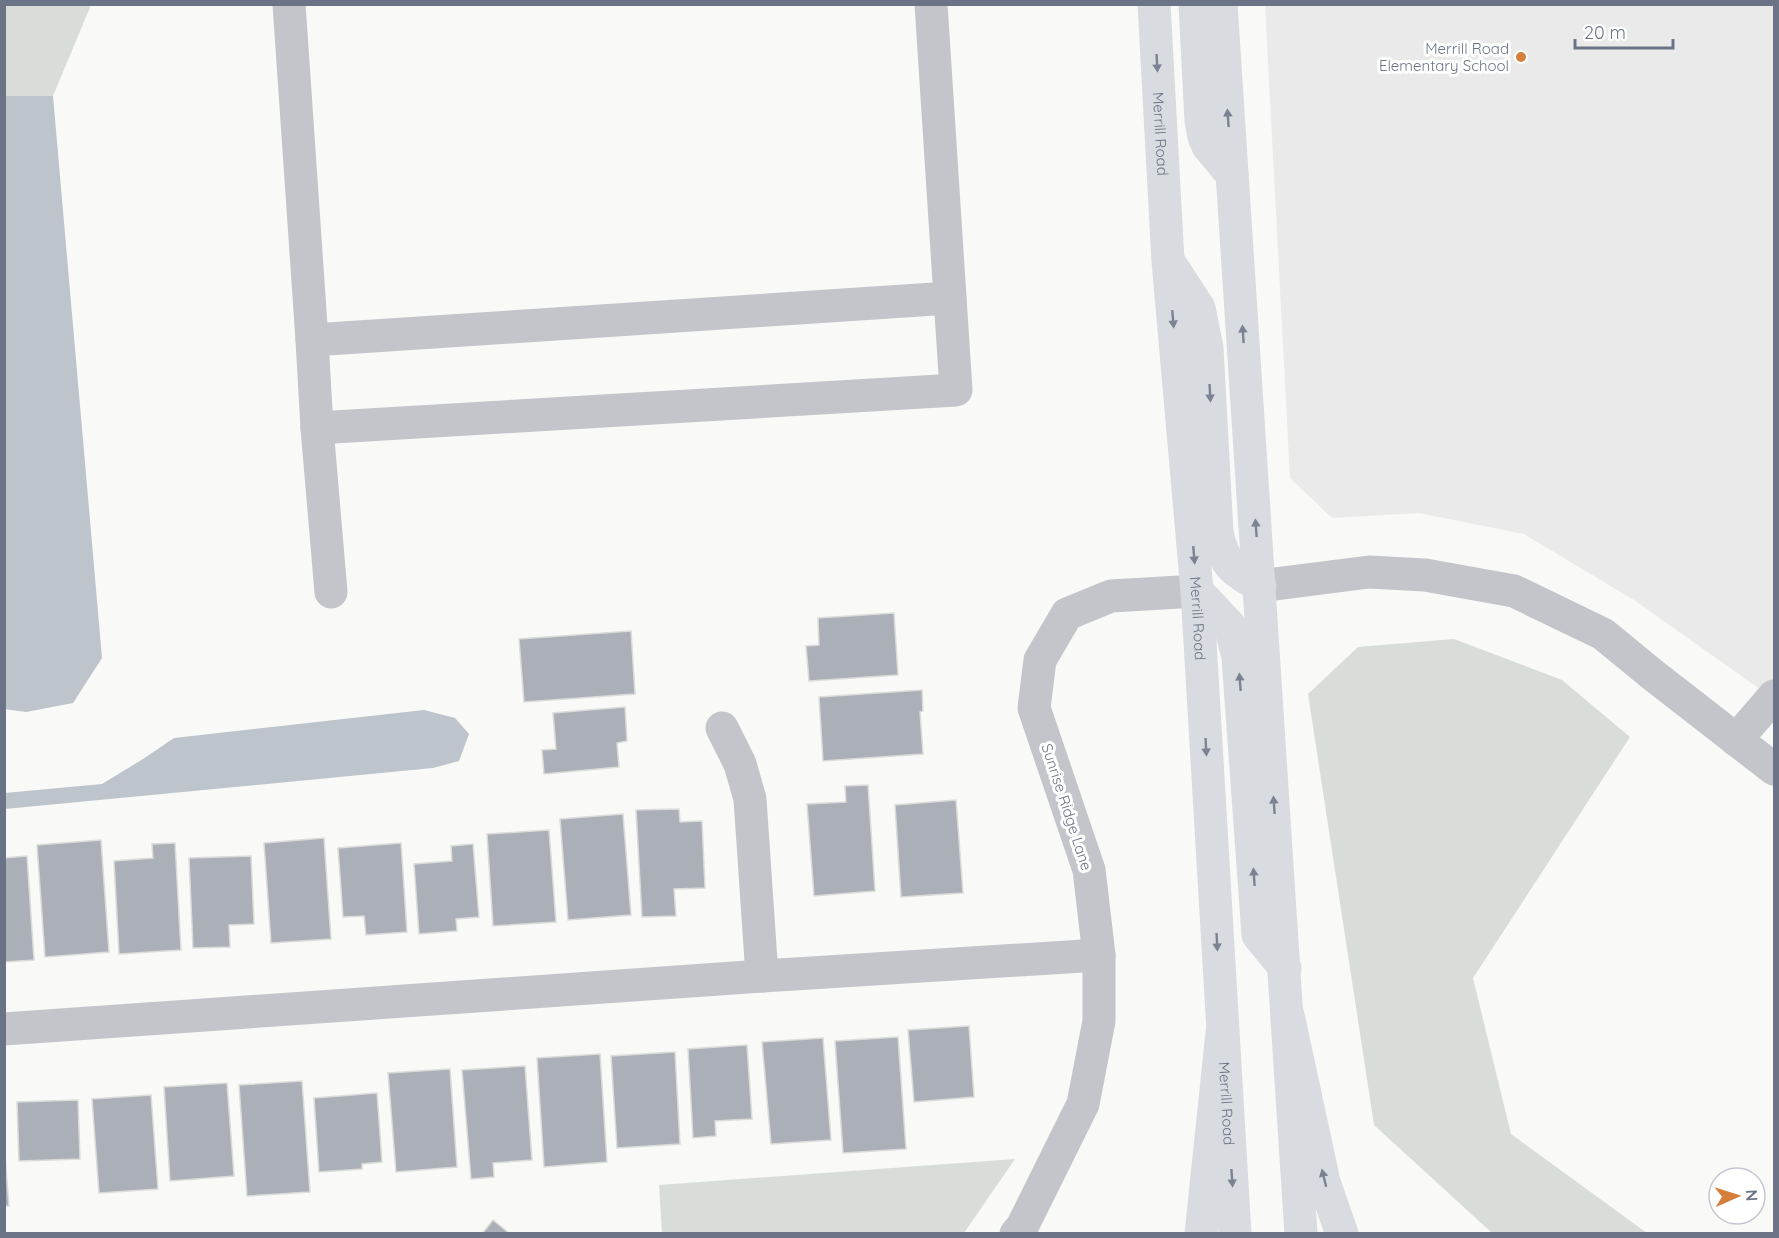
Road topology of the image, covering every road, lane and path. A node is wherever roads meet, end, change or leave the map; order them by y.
1 (289, 4) edge
2 (931, 4) edge
3 (1154, 4) edge
4 (1195, 4) edge
5 (1221, 4) edge
6 (1232, 175) junction
7 (1168, 261) junction
8 (950, 298) junction
9 (312, 340) junction
10 (317, 428) junction
11 (1260, 586) junction
12 (1197, 591) junction
13 (332, 592) dead end
14 (1774, 696) edge
15 (722, 729) dead end
16 (1736, 740) junction
17 (1774, 769) edge
18 (1099, 955) junction
19 (1285, 968) junction
20 (762, 976) junction
21 (1288, 1015) junction
22 (4, 1029) edge
23 (1222, 1033) junction
24 (1016, 1233) edge
25 (1201, 1233) edge
26 (1235, 1233) edge
27 (1301, 1233) edge
28 (1342, 1233) edge

1 - 9 street
2 - 8 street
3 -> 7 main road, Merrill Road
4 - 6 main road
6 -> 5 main road
11 -> 6 main road
7 -> 11 main road
7 -> 12 main road, Merrill Road
8 - 9 street
8 - 10 street
9 - 10 street
10 - 13 street
11 - 16 street
19 -> 11 main road
12 - 18 street, Sunrise Ridge Lane
19 -> 12 main road
12 -> 23 main road, Merrill Road
14 - 16 street
15 - 20 street
16 - 17 street
18 - 20 street
18 - 24 street, Sunrise Ridge Lane
19 - 21 main road
20 - 22 street
21 - 27 main road
28 -> 21 main road
23 - 25 main road
23 -> 26 main road, Merrill Road

